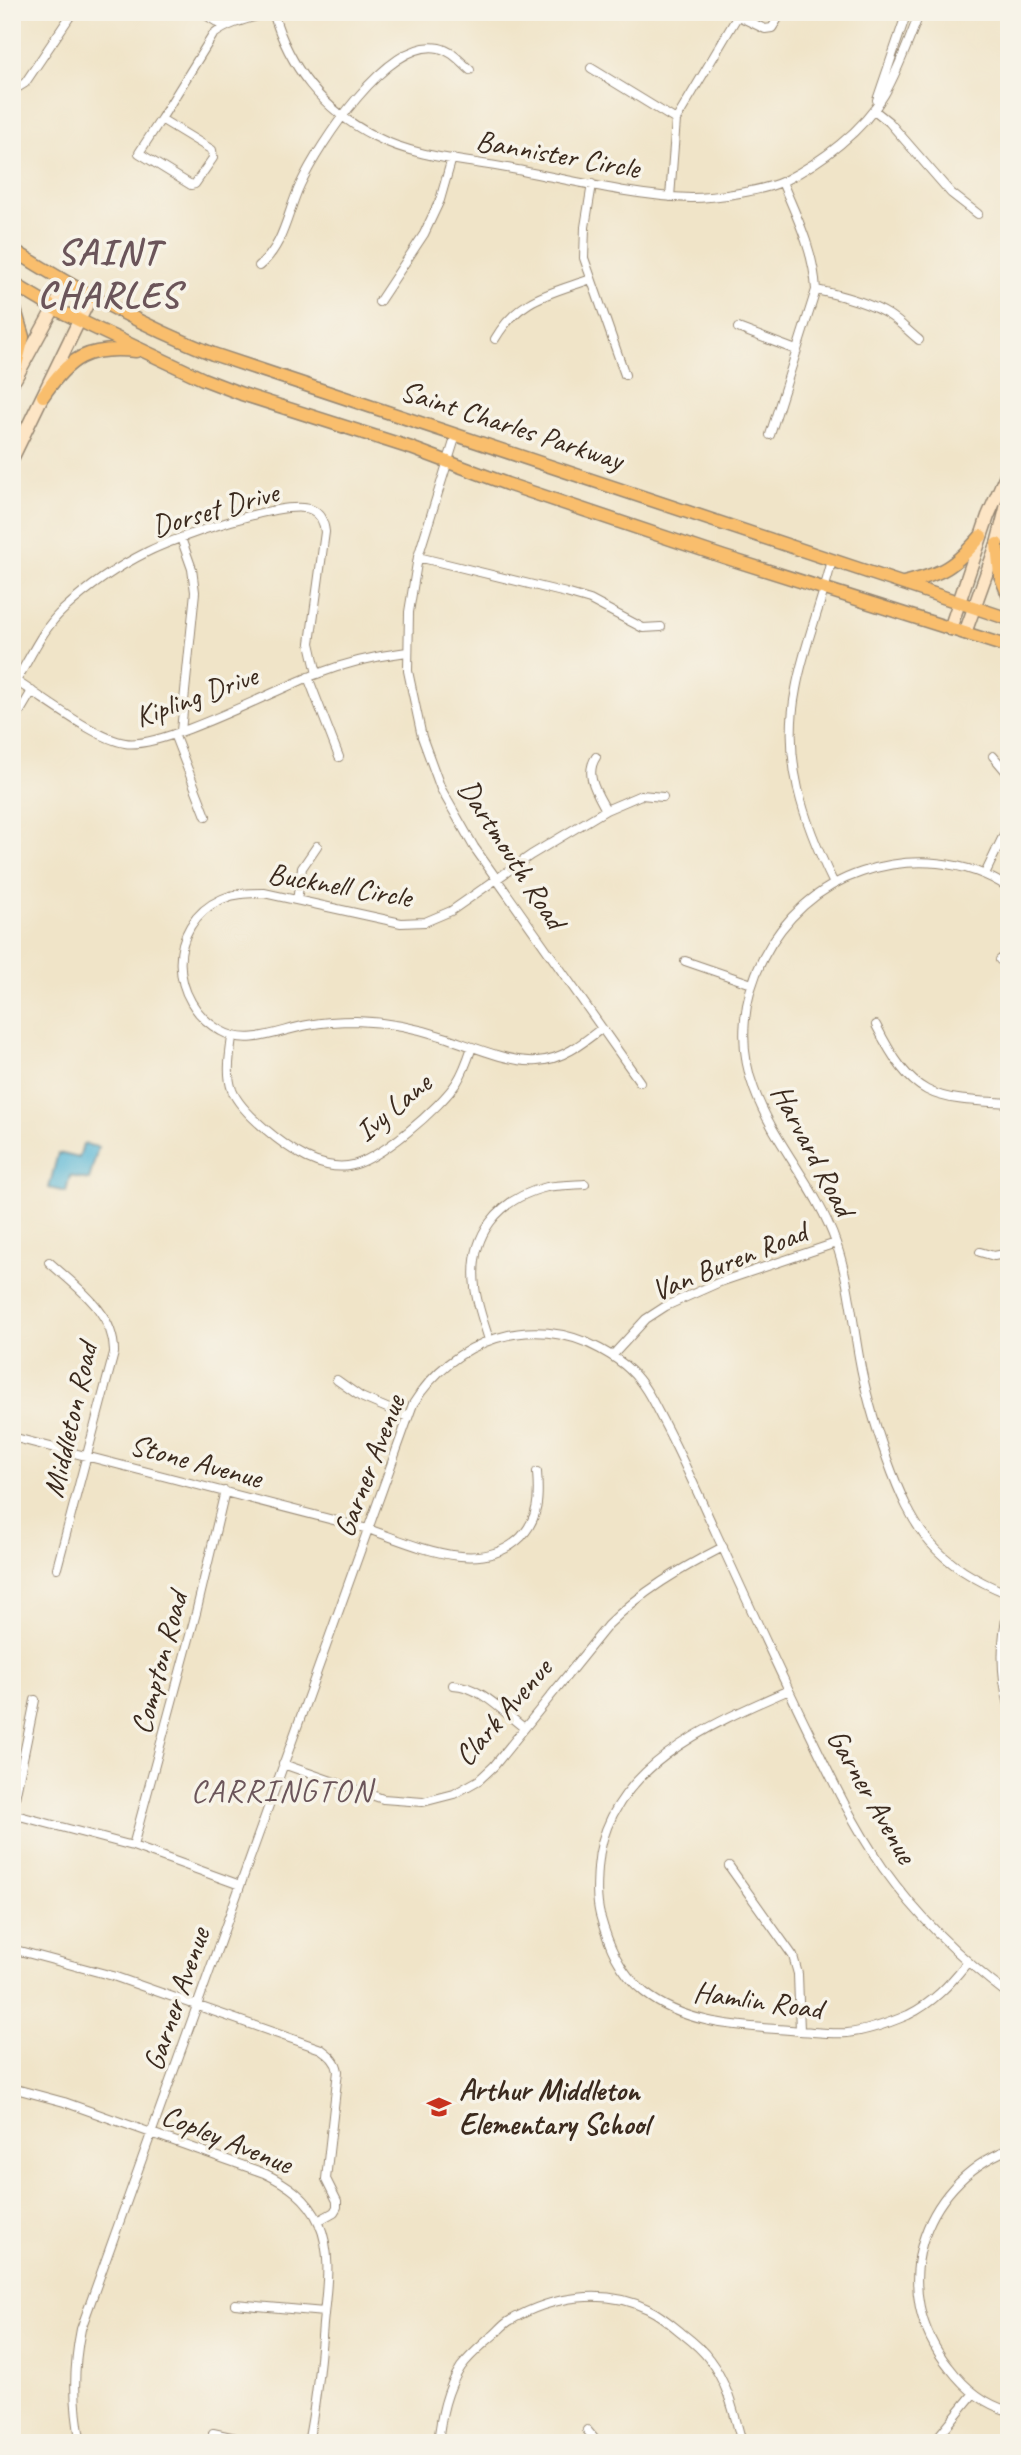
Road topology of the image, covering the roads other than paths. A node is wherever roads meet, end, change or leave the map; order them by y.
1 (73, 12) edge
2 (201, 12) edge
3 (272, 12) edge
4 (774, 12) edge
5 (907, 12) edge
6 (920, 12) edge
7 (739, 14) edge
8 (242, 16) edge
9 (225, 27) junction
10 (591, 68) dead end
11 (470, 70) dead end
12 (12, 91) edge
13 (874, 110) junction
14 (344, 117) junction
15 (161, 119) junction
16 (677, 120) junction
17 (452, 158) junction
18 (782, 182) junction
19 (592, 184) junction
20 (670, 197) junction
21 (978, 214) dead end
22 (12, 249) edge
23 (259, 266) dead end
24 (591, 279) junction
25 (12, 283) edge
26 (68, 284) junction
27 (816, 290) junction
28 (91, 296) junction
29 (12, 299) edge
30 (379, 302) dead end
31 (54, 308) junction
32 (78, 318) junction
33 (738, 328) dead end
34 (495, 339) dead end
35 (919, 340) dead end
36 (796, 350) junction
37 (146, 352) junction
38 (625, 375) dead end
39 (12, 383) edge
40 (43, 396) junction
41 (456, 435) junction
42 (770, 435) dead end
43 (12, 459) edge
44 (448, 463) junction
45 (1009, 468) edge
46 (1009, 496) edge
47 (981, 536) junction
48 (181, 538) junction
49 (998, 544) junction
50 (418, 557) junction
51 (832, 560) junction
52 (900, 583) junction
53 (825, 589) junction
54 (1009, 597) edge
55 (959, 602) junction
56 (975, 608) junction
57 (1009, 620) edge
58 (661, 627) dead end
59 (950, 629) junction
60 (965, 633) junction
61 (1009, 648) edge
62 (407, 652) junction
63 (312, 676) junction
64 (14, 680) edge
65 (32, 691) junction
66 (12, 725) edge
67 (178, 733) junction
68 (993, 756) dead end
69 (339, 757) dead end
70 (596, 757) dead end
71 (1009, 775) edge
72 (663, 797) dead end
73 (606, 810) junction
74 (206, 816) dead end
75 (1009, 824) edge
76 (317, 846) dead end
77 (985, 874) junction
78 (497, 878) junction
79 (834, 884) junction
80 (1009, 888) edge
81 (298, 901) junction
82 (1009, 953) edge
83 (1000, 960) dead end
84 (685, 961) dead end
85 (752, 984) junction
86 (876, 1026) dead end
87 (602, 1028) junction
88 (232, 1037) junction
89 (472, 1047) junction
90 (640, 1082) dead end
91 (1009, 1103) edge
92 (585, 1184) dead end
93 (836, 1242) junction
94 (980, 1252) dead end
95 (1009, 1253) edge
96 (49, 1262) dead end
97 (489, 1340) junction
98 (612, 1356) junction
99 (337, 1380) dead end
100 (408, 1417) junction
101 (12, 1437) edge
102 (87, 1457) junction
103 (537, 1472) dead end
104 (225, 1491) junction
105 (368, 1529) junction
106 (723, 1547) junction
107 (57, 1568) dead end
108 (1009, 1594) edge
109 (1009, 1605) edge
110 (453, 1685) dead end
111 (789, 1690) junction
112 (35, 1700) dead end
113 (1009, 1705) edge
114 (523, 1727) junction
115 (283, 1764) junction
116 (12, 1813) edge
117 (133, 1846) junction
118 (729, 1866) dead end
119 (240, 1885) junction
120 (12, 1949) edge
121 (967, 1963) junction
122 (1009, 1996) edge
123 (197, 2004) junction
124 (800, 2031) junction
125 (12, 2088) edge
126 (153, 2133) junction
127 (1009, 2149) edge
128 (318, 2221) junction
129 (235, 2304) dead end
130 (324, 2312) junction
131 (975, 2393) junction
132 (1009, 2411) edge
133 (587, 2430) dead end
134 (213, 2432) dead end
135 (81, 2443) edge
136 (258, 2443) edge
137 (308, 2443) edge
138 (438, 2443) edge
139 (598, 2443) edge
140 (742, 2443) edge
141 (933, 2443) edge

1 - 12 street
2 - 9 street
3 - 8 street
3 - 14 street, Bannister Circle
4 - 7 street
5 - 13 street, Bannister Circle
6 - 13 street, Bannister Circle
7 - 16 street
8 - 9 street
9 - 15 street
10 - 16 street
11 - 14 street
13 - 18 street, Bannister Circle
13 - 21 street
14 - 17 street, Bannister Circle
14 - 23 street
15 - 15 street
16 - 20 street
17 - 19 street, Bannister Circle
17 - 30 street
18 - 20 street, Bannister Circle
18 - 27 street
19 - 20 street, Bannister Circle
19 - 24 street
22 - 26 main road, Saint Charles Parkway
24 - 34 street
24 - 38 street
25 - 31 main road, Saint Charles Parkway
26 - 28 main road, Saint Charles Parkway
26 - 31 street
27 - 35 street
27 - 36 street
28 - 32 street
28 - 41 main road, Saint Charles Parkway
29 - 39 main road
31 - 32 main road, Saint Charles Parkway
31 - 39 street
32 - 37 main road, Saint Charles Parkway
32 - 40 street
33 - 36 street
36 - 42 street
37 - 40 main road
37 - 44 main road, Saint Charles Parkway
40 - 43 street
41 - 44 street, Dartmouth Road
41 - 51 main road, Saint Charles Parkway
44 - 50 street, Dartmouth Road
44 - 53 main road, Saint Charles Parkway
45 - 47 street
46 - 49 street
47 - 52 main road
47 - 55 street
48 - 63 street, Dorset Drive
48 - 64 street, Dorset Drive
48 - 67 street
49 - 54 main road
49 - 56 street
50 - 58 street
50 - 62 street, Dartmouth Road
51 - 52 main road, Saint Charles Parkway
51 - 53 street
52 - 55 main road, Saint Charles Parkway
53 - 59 main road, Saint Charles Parkway
53 - 79 street
55 - 56 main road, Saint Charles Parkway
55 - 59 street
56 - 57 main road, Saint Charles Parkway
56 - 60 street
59 - 60 main road, Saint Charles Parkway
60 - 61 main road, Saint Charles Parkway
62 - 63 street, Kipling Drive
62 - 78 street, Dartmouth Road
63 - 67 street, Kipling Drive
63 - 69 street
64 - 65 street, Kipling Drive
65 - 66 street
65 - 67 street, Kipling Drive
67 - 74 street
68 - 71 street
70 - 73 street
72 - 73 street, Bucknell Circle
73 - 78 street, Bucknell Circle
75 - 77 street
76 - 81 street
77 - 79 street, Harvard Road
77 - 80 street, Harvard Road
78 - 81 street, Bucknell Circle
78 - 87 street, Dartmouth Road
79 - 85 street, Harvard Road
81 - 88 street, Bucknell Circle
82 - 83 street
84 - 85 street
85 - 93 street, Harvard Road
86 - 91 street
87 - 89 street
87 - 90 street, Dartmouth Road
88 - 89 street
88 - 89 street, Ivy Lane
92 - 97 street
93 - 98 street, Van Buren Road
93 - 108 street, Harvard Road
94 - 95 street
96 - 102 street, Middleton Road
97 - 98 street, Garner Avenue
97 - 100 street, Garner Avenue
98 - 106 street, Garner Avenue
99 - 100 street
100 - 105 street, Garner Avenue
101 - 102 street, Stone Avenue
102 - 104 street, Stone Avenue
102 - 107 street, Middleton Road
103 - 105 street, Stone Avenue
104 - 105 street, Stone Avenue
104 - 117 street, Compton Road
105 - 115 street, Garner Avenue
106 - 111 street, Garner Avenue
106 - 114 street, Clark Avenue
109 - 113 street
110 - 114 street
111 - 121 street, Garner Avenue
111 - 124 street, Hamlin Road
112 - 116 street
114 - 115 street, Clark Avenue
115 - 119 street, Garner Avenue
116 - 117 street
117 - 119 street
118 - 124 street
119 - 123 street, Garner Avenue
120 - 123 street
121 - 122 street, Garner Avenue
121 - 124 street, Hamlin Road
123 - 126 street, Garner Avenue
123 - 128 street
125 - 126 street, Copley Avenue
126 - 128 street, Copley Avenue
126 - 135 street, Garner Avenue
127 - 131 street
128 - 130 street, Copley Avenue
129 - 130 street
130 - 137 street, Copley Avenue
131 - 132 street
131 - 141 street
133 - 139 street
134 - 136 street
138 - 140 street

